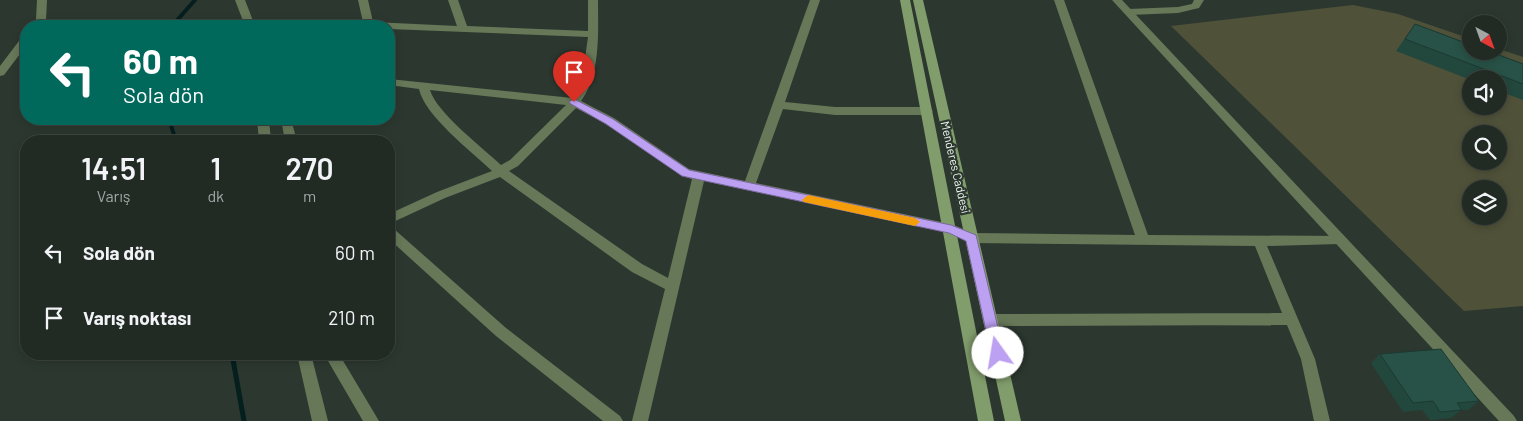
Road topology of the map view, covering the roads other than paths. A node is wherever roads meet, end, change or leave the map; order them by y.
1 (42, 0) edge
2 (240, 0) edge
3 (363, 0) edge
4 (453, 0) edge
5 (593, 0) edge
6 (815, 0) edge
7 (905, 0) edge
8 (918, 0) edge
9 (1059, 0) edge
10 (1117, 0) edge
11 (1199, 0) edge
12 (1129, 12) junction
13 (41, 20) edge
14 (247, 20) edge
15 (368, 20) edge
16 (395, 26) edge
17 (463, 28) junction
18 (593, 34) junction
19 (20, 47) edge
20 (0, 73) edge
21 (395, 83) edge
22 (424, 86) junction
23 (574, 102) junction
24 (778, 105) junction
25 (927, 111) junction
26 (500, 171) junction
27 (699, 176) junction
28 (749, 187) junction
29 (395, 217) edge
30 (951, 230) junction
31 (395, 237) edge
32 (972, 238) junction
33 (1339, 239) junction
34 (1144, 240) junction
35 (1259, 241) junction
36 (672, 286) junction
37 (1291, 319) junction
38 (990, 320) junction
39 (305, 360) edge
40 (335, 360) edge
41 (320, 421) edge
42 (371, 421) edge
43 (615, 421) edge
44 (640, 421) edge
45 (986, 421) edge
46 (1013, 421) edge
47 (1322, 421) edge
48 (1509, 421) edge

1 - 13 street
2 - 14 street
3 - 15 street
4 - 17 street
5 - 18 street
6 - 24 street
7 - 25 main road, Menderes Caddesi
8 - 32 main road, Menderes Caddesi
9 - 34 street
10 - 12 street
11 - 12 street
12 - 33 street
16 - 17 street
17 - 18 street
18 - 23 street
19 - 20 street
21 - 22 street
22 - 23 street
22 - 26 street
23 - 26 street
23 - 27 street
24 - 25 street
24 - 28 street
25 - 30 main road, Menderes Caddesi
26 - 29 street
26 - 36 street
27 - 28 street
27 - 36 street
28 - 30 street
30 - 32 street
30 - 45 main road, Menderes Caddesi
31 - 43 street
32 - 34 street
32 - 38 main road, Menderes Caddesi
33 - 35 street
33 - 48 street
34 - 35 street
35 - 37 street
36 - 44 street
37 - 38 street
37 - 47 street
38 - 46 main road, Menderes Caddesi
39 - 41 street
40 - 42 street

